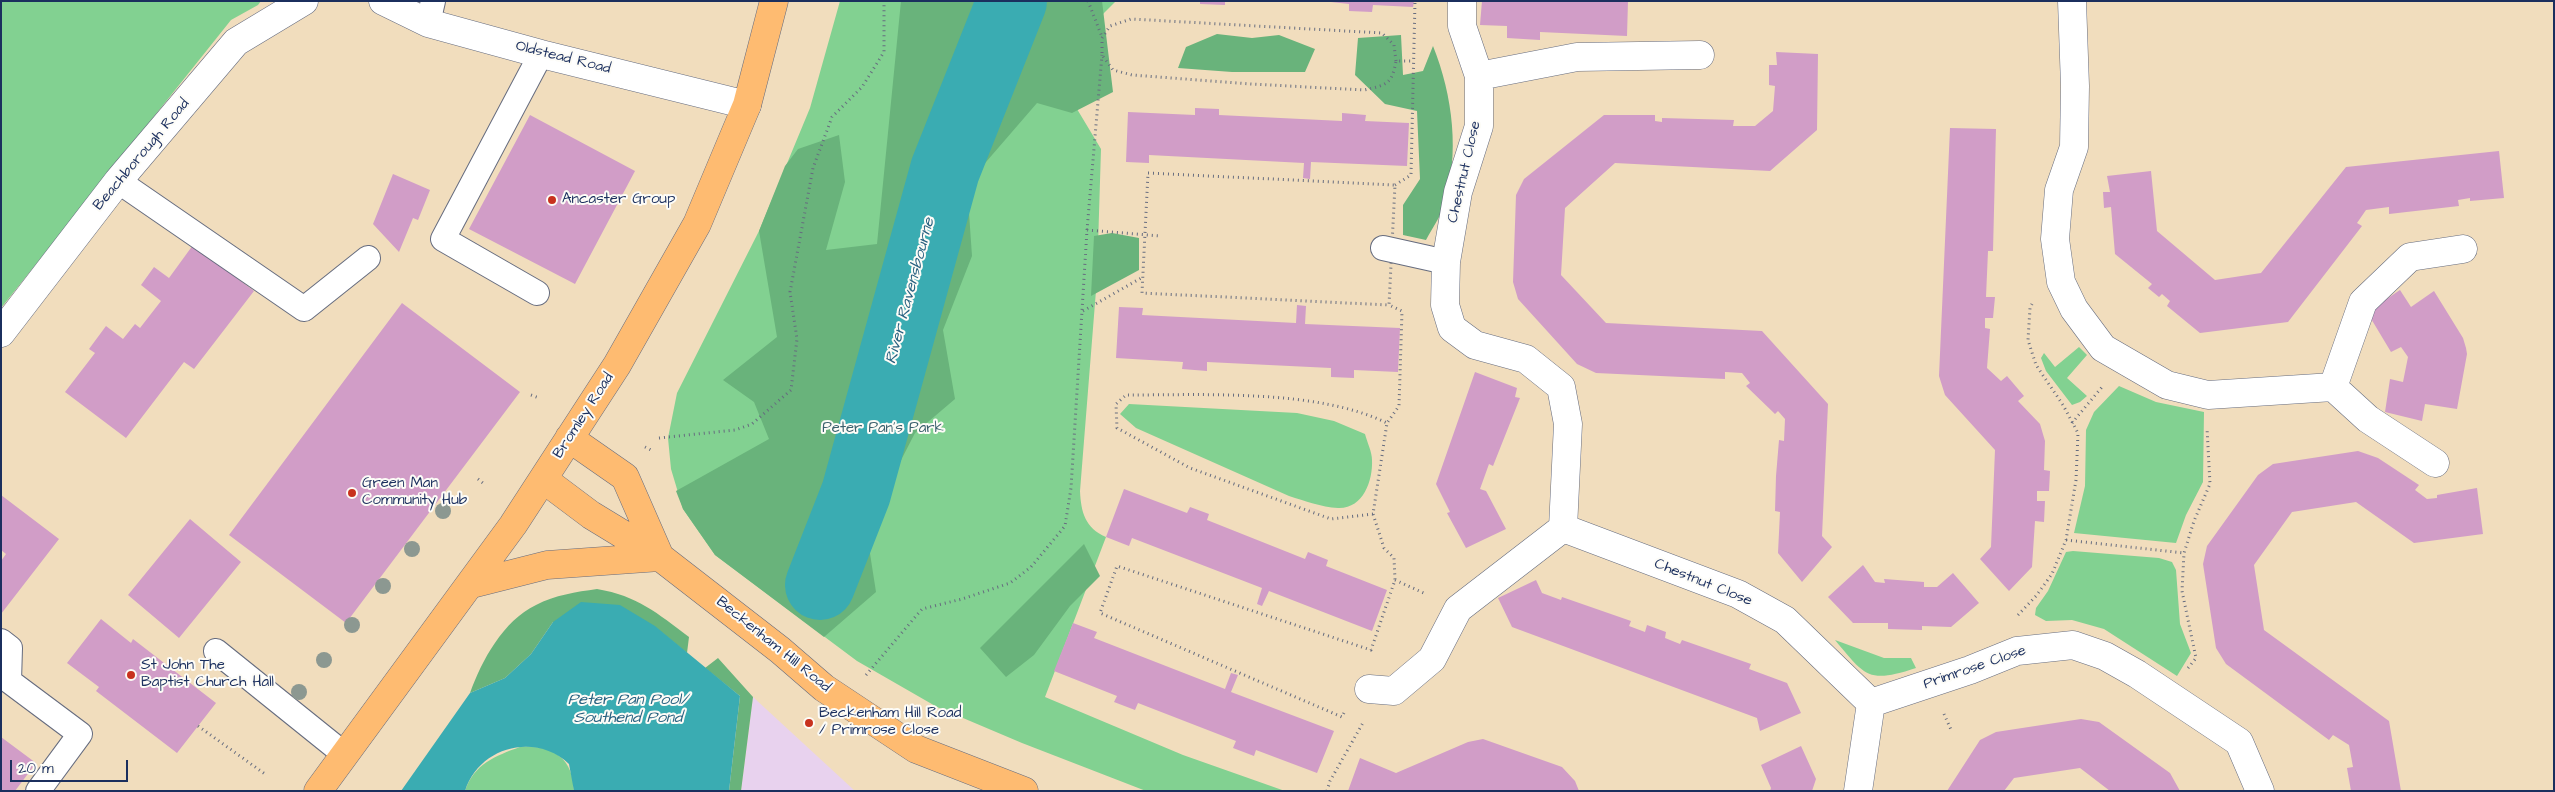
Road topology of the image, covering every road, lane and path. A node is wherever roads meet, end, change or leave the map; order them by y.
1 (304, 1) edge
2 (383, 1) edge
3 (774, 1) edge
4 (884, 1) edge
5 (1088, 1) edge
6 (1415, 1) edge
7 (1462, 1) edge
8 (2072, 1) edge
9 (430, 12) edge
10 (1102, 38) junction
11 (541, 54) junction
12 (1102, 55) junction
13 (1700, 55) dead end
14 (1396, 61) junction
15 (1413, 61) junction
16 (1479, 76) junction
17 (747, 105) junction
18 (118, 181) junction
19 (1395, 185) junction
20 (1087, 230) junction
21 (1145, 235) junction
22 (1160, 236) dead end
23 (1388, 248) junction
24 (2463, 249) dead end
25 (368, 258) dead end
26 (1446, 262) junction
27 (1143, 277) junction
28 (537, 293) dead end
29 (2034, 300) dead end
30 (1388, 305) junction
31 (1082, 312) junction
32 (1, 333) edge
33 (2124, 361) junction
34 (2333, 387) junction
35 (531, 395) dead end
36 (2208, 395) junction
37 (538, 398) dead end
38 (1388, 423) junction
39 (2072, 423) junction
40 (569, 438) junction
41 (658, 438) dead end
42 (2435, 464) dead end
43 (478, 479) dead end
44 (543, 479) junction
45 (483, 483) dead end
46 (1374, 514) junction
47 (1563, 528) junction
48 (2066, 540) junction
49 (2184, 553) junction
50 (660, 557) junction
51 (472, 584) junction
52 (2015, 618) dead end
53 (1, 641) edge
54 (216, 650) dead end
55 (1371, 650) junction
56 (1368, 658) dead end
57 (866, 675) dead end
58 (1382, 690) joint
59 (2167, 695) junction
60 (1871, 704) junction
61 (1346, 708) dead end
62 (198, 726) dead end
63 (344, 754) junction
64 (265, 774) dead end
65 (38, 791) edge
66 (318, 791) edge
67 (1024, 791) edge
68 (1326, 791) edge
69 (1858, 791) edge
70 (2260, 791) edge

1 - 18 street, Beachborough Road
2 - 9 street, Oldstead Road
3 - 17 main road, Bromley Road
4 - 41 path
5 - 10 path
6 - 15 path
7 - 16 street, Chestnut Close
8 - 33 street
9 - 11 street, Oldstead Road
10 - 12 path
10 - 14 path
11 - 17 street, Oldstead Road
11 - 28 lane
12 - 14 path
12 - 20 path
13 - 16 street
14 - 15 path
15 - 19 path
16 - 26 street, Chestnut Close
17 - 40 main road, Bromley Road
18 - 25 lane
18 - 32 street, Beachborough Road
19 - 21 path
19 - 23 path
20 - 21 path
20 - 31 path
21 - 22 path
21 - 27 path
23 - 26 lane
23 - 30 path
24 - 34 street
26 - 47 street, Chestnut Close
27 - 30 path
27 - 31 path
29 - 39 path
30 - 38 path
31 - 57 path
33 - 36 street
33 - 39 path
34 - 36 street
34 - 42 street
35 - 37 path
36 - 49 path
38 - 46 path
38 - 46 path
39 - 48 path
40 - 44 main road, Bromley Road
40 - 50 main road, Beckenham Hill Road
43 - 45 path
44 - 50 main road, Beckenham Hill Road
44 - 51 main road, Bromley Road
46 - 55 path
47 - 58 street
47 - 60 street, Chestnut Close
48 - 49 path
48 - 52 path
49 - 59 path
50 - 51 main road
50 - 67 main road, Beckenham Hill Road
51 - 63 main road, Bromley Road
53 - 65 lane
54 - 63 lane
55 - 56 path
55 - 61 path
58 - 68 path
59 - 60 street, Primrose Close
59 - 70 street, Primrose Close
60 - 69 street
62 - 64 path
63 - 66 main road, Bromley Road

